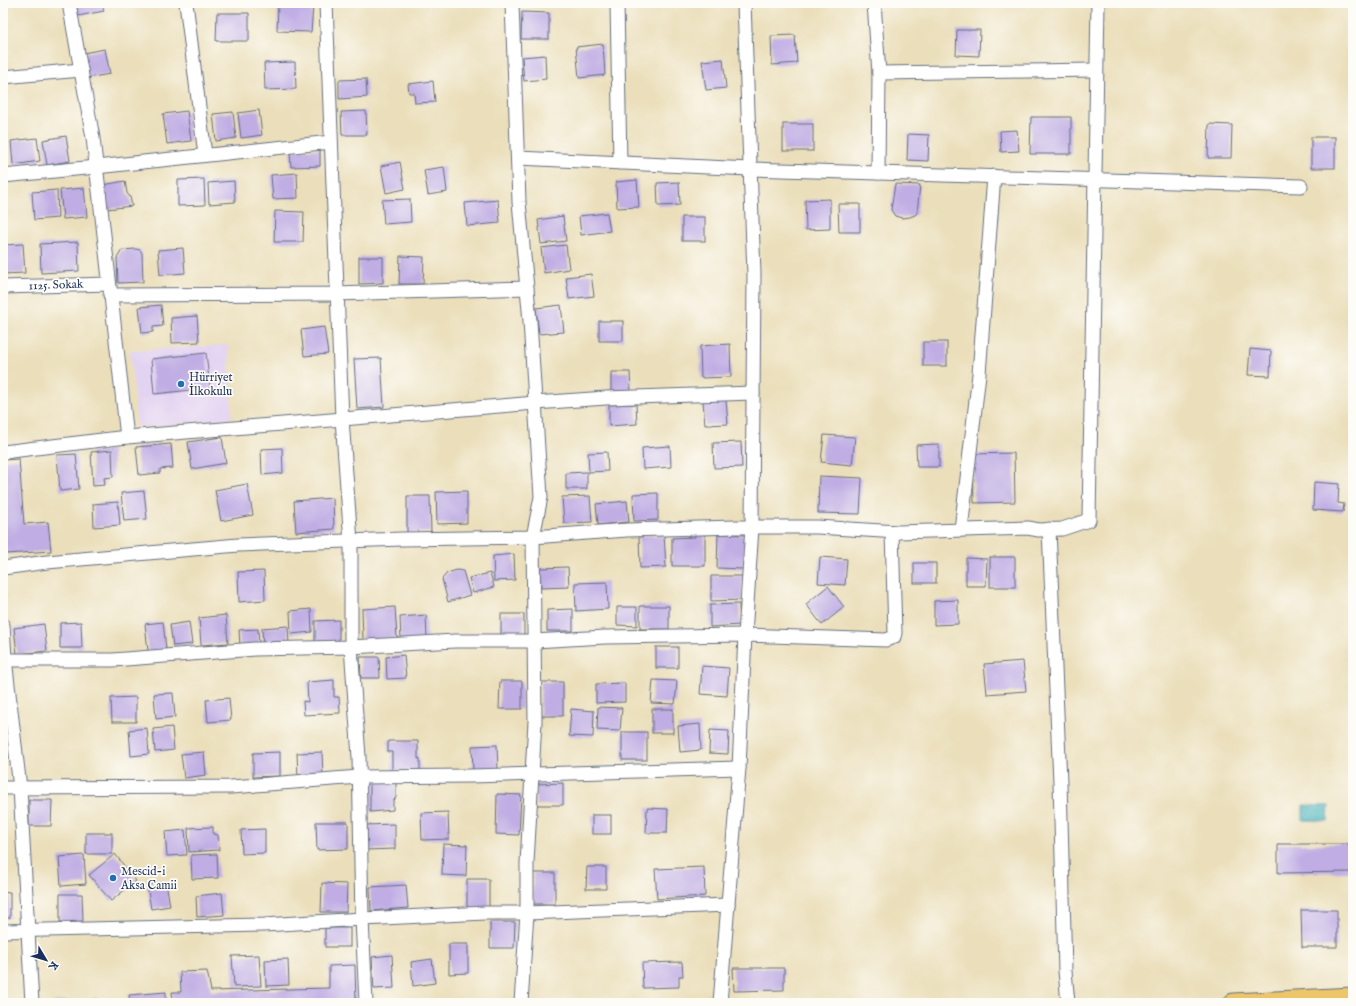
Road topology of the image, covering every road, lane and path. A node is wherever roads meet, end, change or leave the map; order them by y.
1 (69, 3) edge
2 (186, 3) edge
3 (326, 3) edge
4 (512, 3) edge
5 (617, 3) edge
6 (744, 3) edge
7 (874, 3) edge
8 (1098, 3) edge
9 (81, 70) junction
10 (1096, 70) junction
11 (880, 73) junction
12 (3, 77) edge
13 (331, 142) junction
14 (205, 155) junction
15 (518, 158) junction
16 (620, 163) junction
17 (96, 167) junction
18 (750, 169) junction
19 (878, 173) junction
20 (3, 176) edge
21 (994, 176) junction
22 (1094, 179) junction
23 (1301, 186) dead end
24 (3, 287) edge
25 (527, 288) junction
26 (110, 290) junction
27 (336, 294) junction
28 (753, 393) junction
29 (535, 403) junction
30 (342, 419) junction
31 (127, 437) junction
32 (3, 452) edge
33 (752, 527) junction
34 (1049, 529) junction
35 (961, 530) junction
36 (892, 532) junction
37 (533, 537) junction
38 (351, 542) junction
39 (3, 568) edge
40 (3, 625) edge
41 (745, 635) junction
42 (534, 642) junction
43 (351, 647) junction
44 (4, 659) edge
45 (739, 768) junction
46 (532, 773) junction
47 (359, 777) junction
48 (3, 788) edge
49 (20, 788) junction
50 (728, 905) junction
51 (527, 913) junction
52 (362, 919) junction
53 (3, 930) edge
54 (27, 930) junction
55 (1353, 997) edge
56 (32, 1003) edge
57 (366, 1003) edge
58 (521, 1003) edge
59 (720, 1003) edge
60 (1068, 1003) edge
61 (1233, 1003) edge

1 - 9 street
2 - 14 street
3 - 13 street
4 - 15 street
5 - 16 street
6 - 18 street
7 - 11 street
8 - 10 street
9 - 12 street
9 - 17 street
10 - 11 street
10 - 22 street
11 - 19 street
13 - 14 street
13 - 27 street
14 - 17 street
15 - 16 street
15 - 25 street
16 - 18 street
17 - 20 street
17 - 26 street
18 - 19 street
18 - 28 street
19 - 21 street
21 - 22 street
21 - 35 street
22 - 23 street
22 - 34 street
24 - 26 street, 1125. Sokak
25 - 27 street, 1125. Sokak
25 - 29 street
26 - 27 street, 1125. Sokak
26 - 31 street
27 - 30 street
28 - 29 street
28 - 33 street
29 - 30 street
29 - 37 street
30 - 31 street
30 - 38 street
31 - 32 street
33 - 36 street
33 - 37 street
33 - 41 street
34 - 35 street
34 - 60 street
35 - 36 street
36 - 41 street
37 - 38 street
37 - 42 street
38 - 39 street
38 - 43 street
40 - 44 street
41 - 42 street
41 - 45 street
42 - 43 street
42 - 46 street
43 - 44 street
43 - 47 street
44 - 49 street
45 - 46 street
45 - 50 street
46 - 47 street
46 - 51 street
47 - 49 street
47 - 52 street
48 - 49 street
49 - 54 street
50 - 51 street
50 - 59 street
51 - 52 street
51 - 58 street
52 - 54 street
52 - 57 street
53 - 54 street
54 - 56 street
55 - 61 highway

